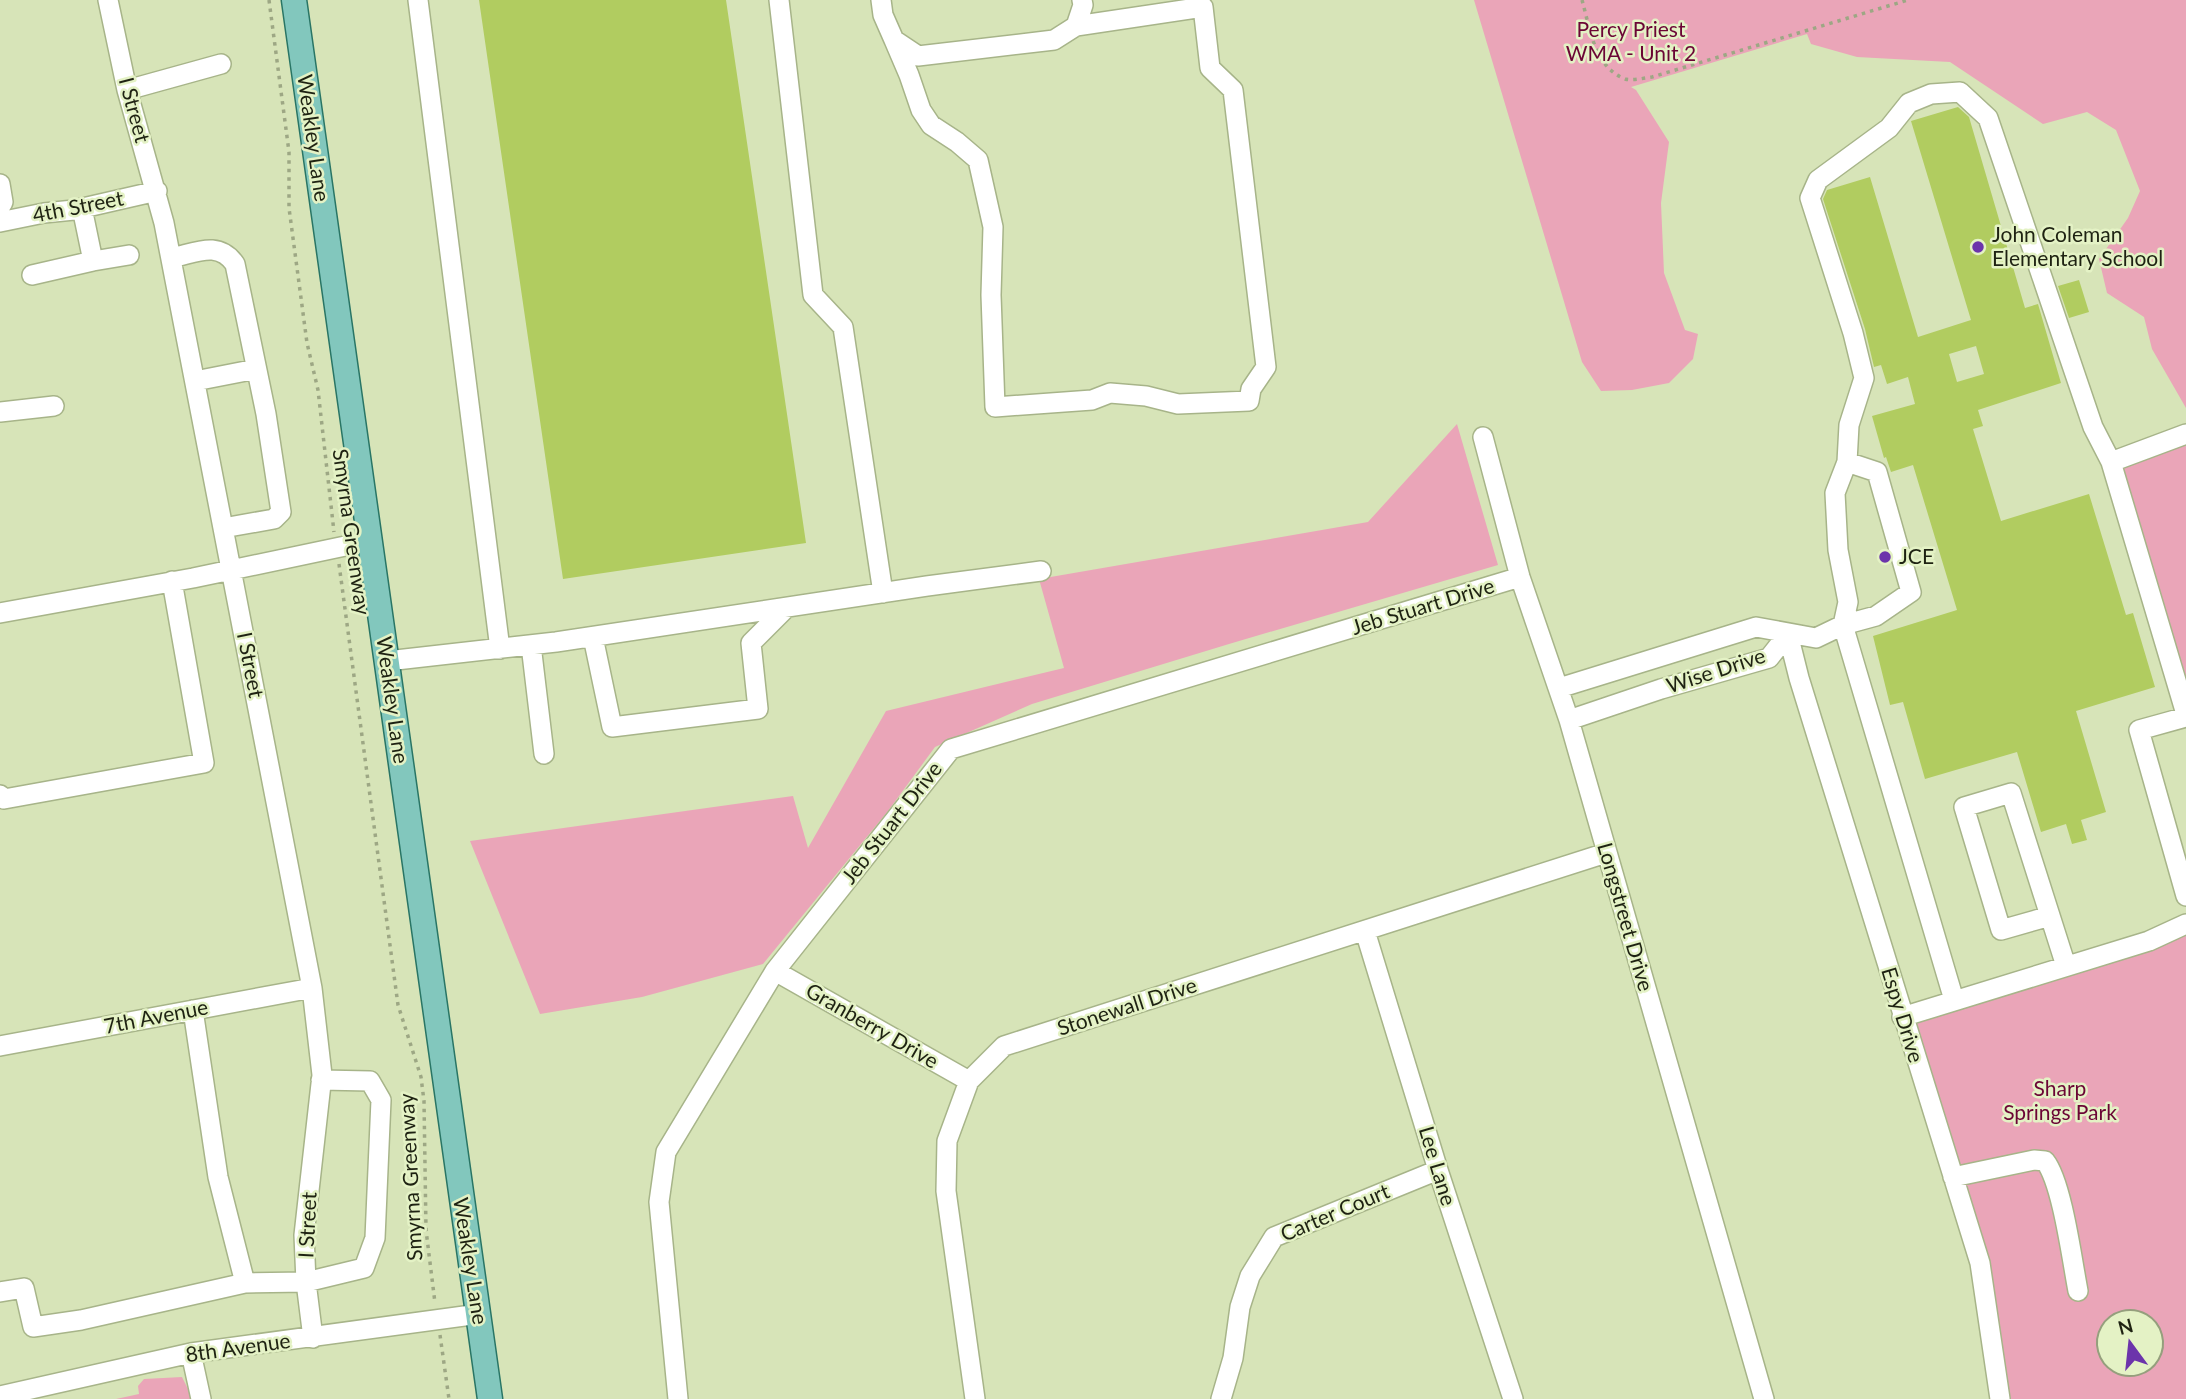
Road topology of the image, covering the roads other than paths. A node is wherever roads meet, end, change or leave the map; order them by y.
1 (108, 0) edge
2 (293, 0) edge
3 (418, 0) edge
4 (779, 0) edge
5 (881, 0) edge
6 (1082, 0) edge
7 (1076, 26) junction
8 (894, 40) junction
9 (221, 64) dead end
10 (127, 90) junction
11 (0, 184) edge
12 (157, 191) junction
13 (0, 207) edge
14 (82, 208) junction
15 (0, 222) edge
16 (129, 255) dead end
17 (171, 258) junction
18 (93, 261) junction
19 (32, 275) dead end
20 (256, 369) junction
21 (195, 381) junction
22 (54, 406) dead end
23 (0, 412) edge
24 (2186, 434) edge
25 (1483, 436) dead end
26 (1847, 462) junction
27 (2111, 462) junction
28 (223, 528) junction
29 (369, 541) junction
30 (231, 569) junction
31 (1041, 571) dead end
32 (1520, 577) junction
33 (172, 581) junction
34 (883, 593) junction
35 (786, 608) junction
36 (0, 613) edge
37 (1843, 625) junction
38 (1788, 634) junction
39 (593, 637) junction
40 (531, 645) junction
41 (500, 649) junction
42 (387, 661) junction
43 (1559, 688) junction
44 (2186, 715) edge
45 (1569, 720) junction
46 (544, 754) dead end
47 (0, 796) edge
48 (1606, 853) junction
49 (2186, 896) edge
50 (2050, 916) junction
51 (2186, 924) edge
52 (1366, 930) junction
53 (2066, 966) junction
54 (775, 971) junction
55 (312, 988) junction
56 (1954, 1000) junction
57 (193, 1010) junction
58 (1902, 1017) junction
59 (0, 1046) edge
60 (321, 1080) junction
61 (969, 1081) junction
62 (1438, 1170) junction
63 (1953, 1177) junction
64 (306, 1282) junction
65 (245, 1283) junction
66 (2078, 1291) dead end
67 (0, 1292) edge
68 (479, 1314) junction
69 (313, 1338) junction
70 (191, 1353) junction
71 (0, 1396) edge
72 (201, 1399) edge
73 (490, 1399) edge
74 (678, 1399) edge
75 (975, 1399) edge
76 (1221, 1399) edge
77 (1513, 1399) edge
78 (1764, 1399) edge
79 (2000, 1399) edge

1 - 10 street, I Street
2 - 29 main road, Weakley Lane
3 - 41 street
4 - 34 street
5 - 8 street
6 - 7 street
7 - 8 street
7 - 8 street
9 - 10 street
10 - 12 street, I Street
11 - 13 street
12 - 14 street, 4th Street
12 - 17 street, I Street
14 - 15 street, 4th Street
14 - 18 street
16 - 18 street
17 - 20 street
17 - 21 street, I Street
18 - 19 street
20 - 21 street
20 - 28 street
21 - 28 street, I Street
22 - 23 street
24 - 27 street
25 - 32 street, Longstreet Drive
26 - 27 street
26 - 37 street
26 - 37 street
27 - 44 street
28 - 30 street, I Street
29 - 30 street
29 - 42 main road, Weakley Lane
30 - 33 street
30 - 55 street, I Street
31 - 34 street
32 - 43 street, Longstreet Drive
32 - 54 street, Jeb Stuart Drive
33 - 36 street
33 - 47 street
34 - 35 street
35 - 39 street
35 - 39 street
37 - 38 street
37 - 56 street
38 - 43 street, Wise Drive
38 - 45 street, Wise Drive
38 - 58 street, Espy Drive
39 - 40 street
40 - 41 street
40 - 46 street
41 - 42 street
42 - 68 main road, Weakley Lane
43 - 45 street, Longstreet Drive
44 - 49 street
45 - 48 street, Longstreet Drive
48 - 52 street, Stonewall Drive
48 - 78 street, Longstreet Drive
50 - 50 street
50 - 53 street
51 - 53 street
52 - 61 street, Stonewall Drive
52 - 62 street, Lee Lane
53 - 56 street
54 - 61 street, Granberry Drive
54 - 74 street, Jeb Stuart Drive
55 - 57 street, 7th Avenue
55 - 60 street, I Street
56 - 58 street
57 - 59 street, 7th Avenue
57 - 65 street
58 - 63 street, Espy Drive
60 - 64 street, I Street
60 - 64 street
61 - 75 street, Stonewall Drive
62 - 76 street, Carter Court
62 - 77 street, Lee Lane
63 - 66 street
63 - 79 street, Espy Drive
64 - 65 street
64 - 69 street, I Street
65 - 67 street
68 - 69 street, 8th Avenue
68 - 73 main road, Weakley Lane
69 - 70 street, 8th Avenue
70 - 71 street, 8th Avenue
70 - 72 street

